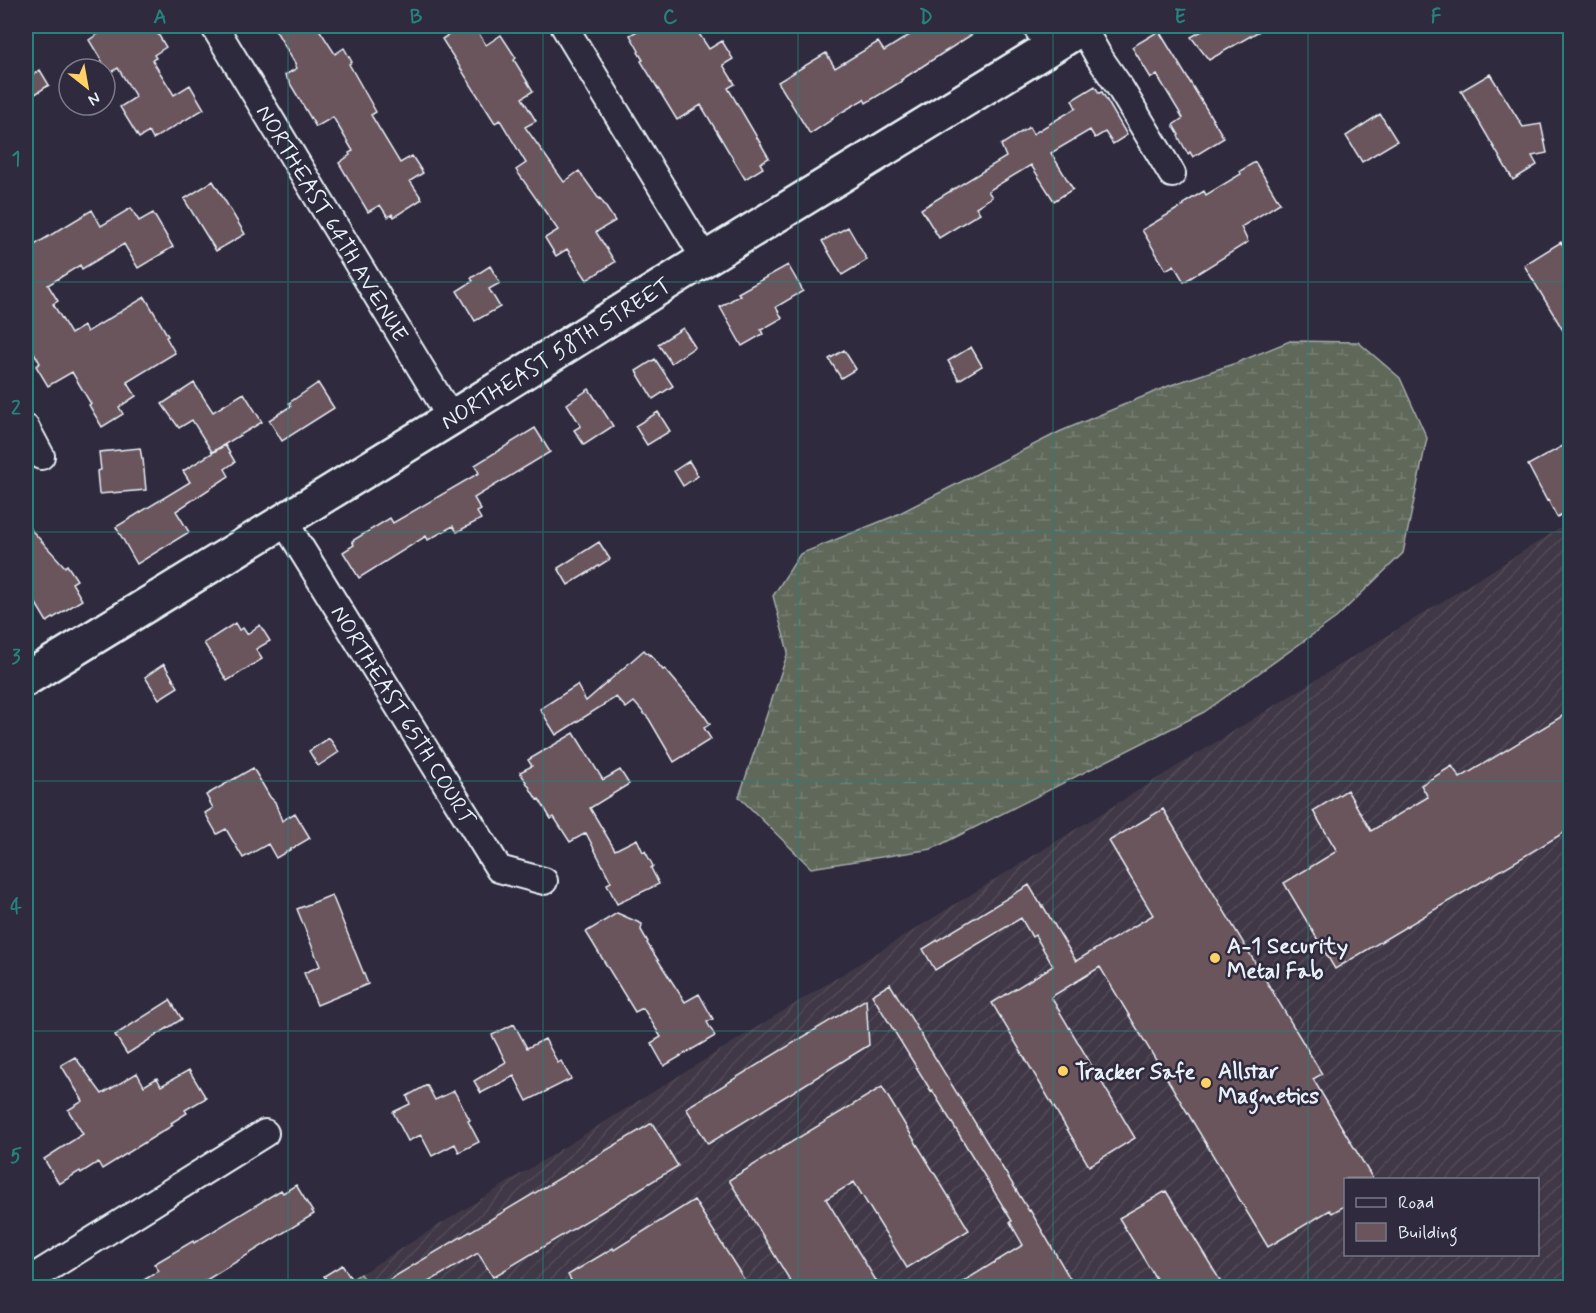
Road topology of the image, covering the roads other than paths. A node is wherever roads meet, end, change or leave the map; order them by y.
1 (214, 26) edge
2 (564, 26) edge
3 (1084, 26) edge
4 (1042, 36) edge
5 (1172, 174) dead end
6 (705, 259) junction
7 (451, 418) junction
8 (26, 428) edge
9 (41, 456) dead end
10 (284, 521) junction
11 (26, 679) edge
12 (544, 881) dead end
13 (265, 1133) dead end
14 (26, 1282) edge

1 - 7 street, NORTHEAST 64TH AVENUE
2 - 6 street
3 - 4 street, NORTHEAST 58TH STREET
3 - 5 street
4 - 6 street, NORTHEAST 58TH STREET
6 - 7 street, NORTHEAST 58TH STREET
7 - 10 street, NORTHEAST 58TH STREET
8 - 9 street
10 - 11 street, NORTHEAST 58TH STREET
10 - 12 street, NORTHEAST 65TH COURT
13 - 14 street

